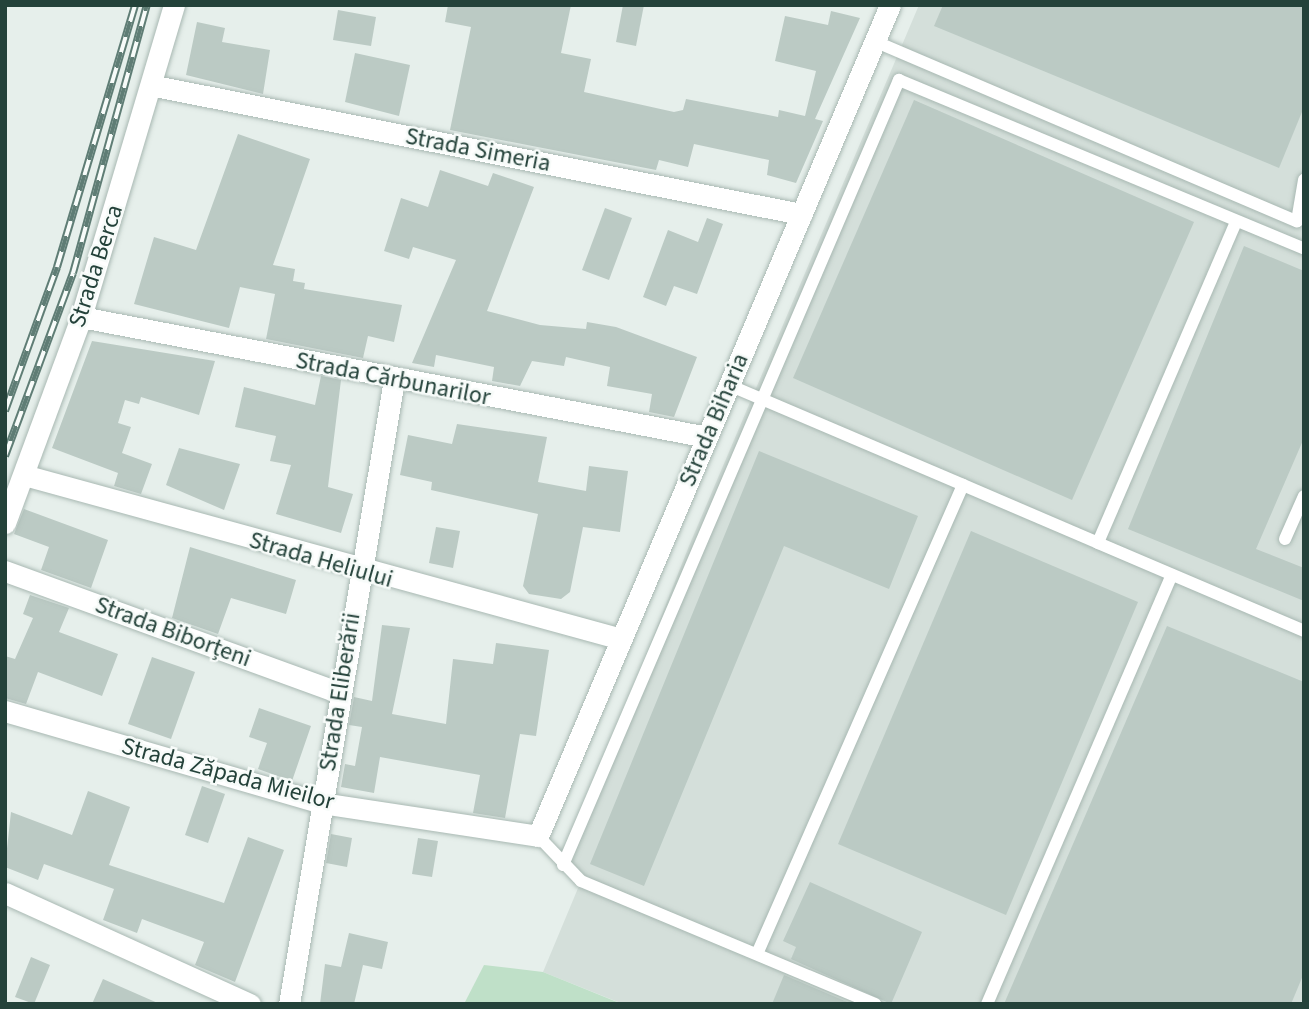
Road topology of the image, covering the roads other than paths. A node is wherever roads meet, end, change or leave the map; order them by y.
1 (174, 5) edge
2 (890, 5) edge
3 (874, 41) junction
4 (155, 86) junction
5 (1304, 180) edge
6 (801, 214) junction
7 (1300, 218) edge
8 (1236, 222) junction
9 (1304, 249) edge
10 (81, 317) junction
11 (394, 380) junction
12 (729, 384) junction
13 (762, 400) junction
14 (707, 438) junction
15 (24, 475) junction
16 (963, 485) junction
17 (1304, 496) edge
18 (5, 523) edge
19 (1285, 539) dead end
20 (1098, 543) junction
21 (5, 571) edge
22 (360, 572) junction
23 (1172, 575) junction
24 (1304, 631) edge
25 (621, 639) junction
26 (340, 693) junction
27 (5, 711) edge
28 (321, 803) junction
29 (538, 836) junction
30 (563, 865) junction
31 (5, 893) edge
32 (757, 954) junction
33 (250, 1004) edge
34 (289, 1004) edge
35 (875, 1004) edge
36 (987, 1004) edge

1 - 4 street, Strada Berca
2 - 3 street, Strada Biharia
3 - 6 street, Strada Biharia
3 - 7 lane
4 - 6 street, Strada Simeria
4 - 10 street, Strada Berca
5 - 7 lane
6 - 12 street, Strada Biharia
8 - 9 lane
8 - 13 lane
8 - 20 lane
10 - 11 street, Strada Cărbunarilor
10 - 15 street, Strada Berca
11 - 14 street, Strada Cărbunarilor
11 - 22 street, Strada Eliberării
12 - 13 lane
12 - 14 street, Strada Biharia
13 - 16 lane
13 - 30 lane
14 - 25 street, Strada Biharia
15 - 18 street, Strada Berca
15 - 22 street, Strada Heliului
16 - 20 lane
16 - 32 lane
17 - 19 lane
20 - 23 lane
21 - 26 street, Strada Biborțeni
22 - 25 street, Strada Heliului
22 - 26 street, Strada Eliberării
23 - 24 lane
23 - 36 lane
25 - 29 street, Strada Biharia
26 - 28 street, Strada Eliberării
27 - 28 street, Strada Zăpada Mieilor
28 - 29 street, Strada Zăpada Mieilor
28 - 34 street, Strada Eliberării
29 - 30 lane
30 - 32 lane
31 - 33 street
32 - 35 lane

